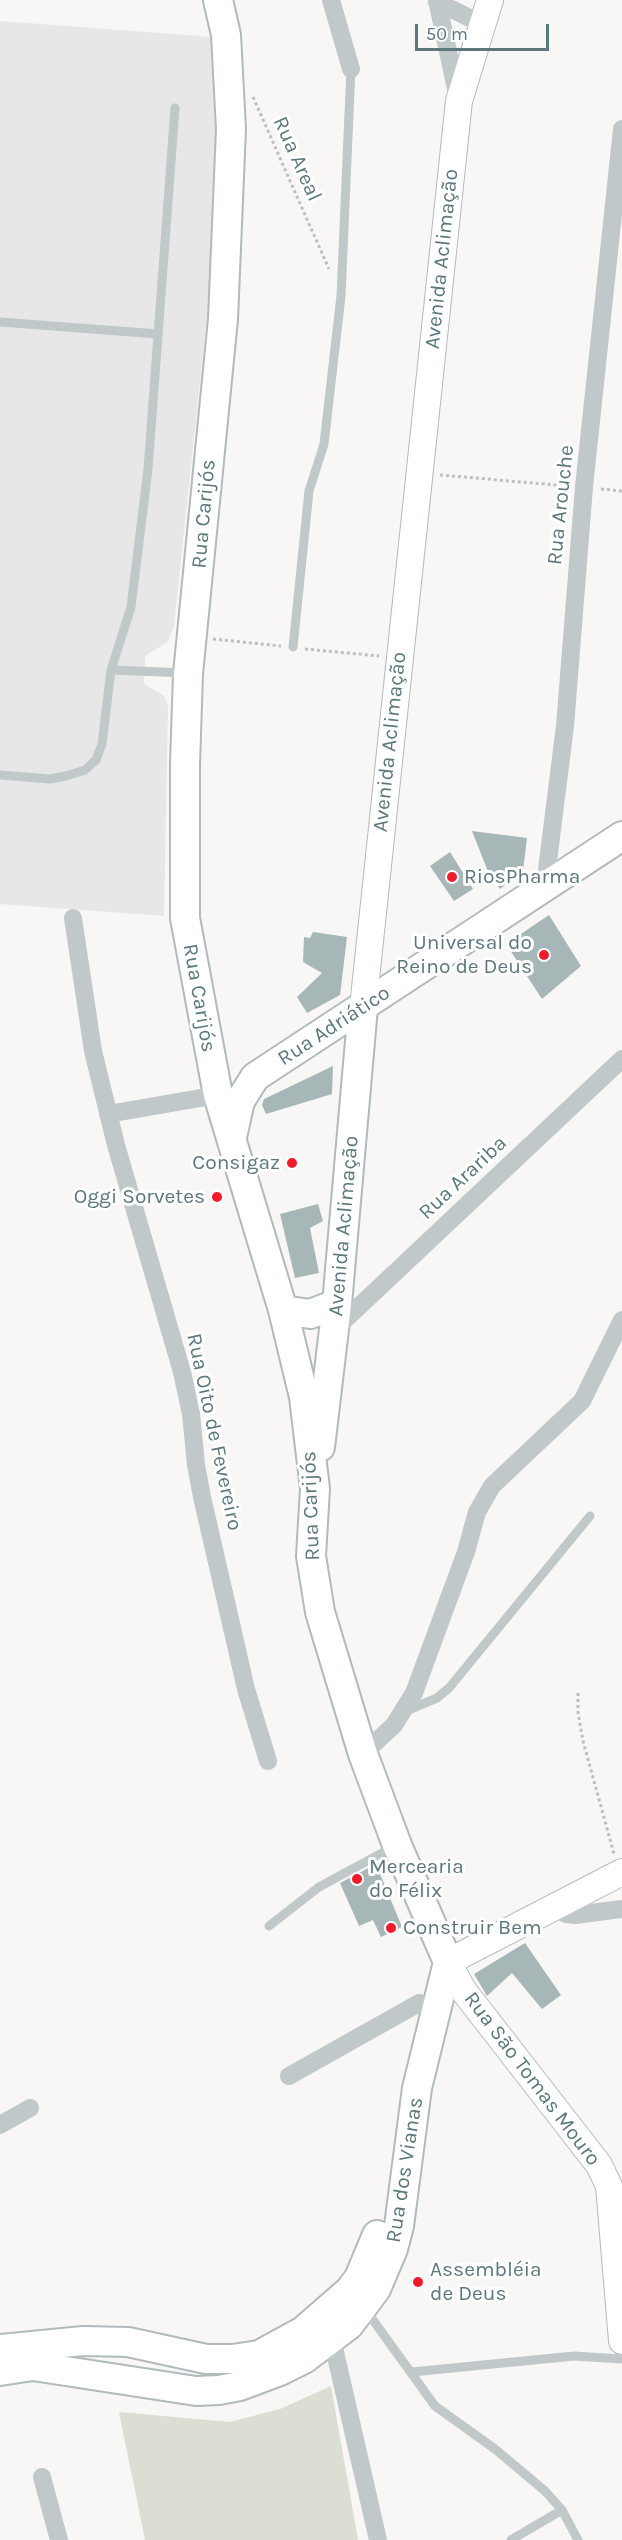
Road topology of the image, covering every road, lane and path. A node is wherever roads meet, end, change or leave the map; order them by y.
1 (218, 0) edge
2 (331, 0) edge
3 (490, 0) edge
4 (437, 1) edge
5 (482, 24) junction
6 (351, 69) joint
7 (249, 89) dead end
8 (459, 101) junction
9 (176, 108) dead end
10 (622, 129) edge
11 (341, 296) junction
12 (0, 322) edge
13 (158, 334) junction
14 (420, 473) junction
15 (584, 487) junction
16 (622, 491) edge
17 (293, 648) dead end
18 (111, 670) junction
19 (189, 674) junction
20 (0, 775) edge
21 (622, 836) edge
22 (545, 885) junction
23 (73, 918) dead end
24 (363, 1007) junction
25 (206, 1041) junction
26 (622, 1059) edge
27 (255, 1077) junction
28 (218, 1095) junction
29 (108, 1114) junction
30 (231, 1140) junction
31 (283, 1310) junction
32 (336, 1317) junction
33 (622, 1320) edge
34 (315, 1489) junction
35 (590, 1516) dead end
36 (578, 1693) dead end
37 (404, 1712) junction
38 (363, 1754) junction
39 (268, 1761) dead end
40 (397, 1845) junction
41 (621, 1872) edge
42 (555, 1905) junction
43 (622, 1909) edge
44 (269, 1926) dead end
45 (444, 1951) junction
46 (419, 2003) junction
47 (289, 2076) dead end
48 (30, 2108) dead end
49 (0, 2125) edge
50 (357, 2299) junction
51 (332, 2339) junction
52 (622, 2341) edge
53 (0, 2349) edge
54 (622, 2360) edge
55 (0, 2371) edge
56 (412, 2372) junction
57 (42, 2477) dead end
58 (562, 2510) junction
59 (59, 2540) edge
60 (378, 2540) edge
61 (511, 2540) edge
62 (578, 2540) edge

1 - 19 main road, Rua Carijós
2 - 6 street
3 - 5 street, Avenida Aclimação
4 - 5 street
4 - 8 street
5 - 8 street, Avenida Aclimação
6 - 11 lane
7 - 11 path, Rua Areal
8 - 14 street, Avenida Aclimação
9 - 13 lane
10 - 15 street, Rua Arouche
11 - 17 lane
12 - 13 lane
13 - 18 lane
14 - 15 path
14 - 24 street, Avenida Aclimação
15 - 16 path
15 - 22 street, Rua Arouche
18 - 19 lane
18 - 20 lane
19 - 25 main road, Rua Carijós
21 - 22 main road, Rua Adriático
22 - 24 main road, Rua Adriático
23 - 29 street, Rua Oito de Fevereiro
24 - 27 main road, Rua Adriático
24 - 32 main road, Avenida Aclimação
25 - 27 main road, Rua Adriático
25 - 28 main road, Rua Carijós
26 - 32 street, Rua Arariba
27 - 30 main road, Rua Adriático
28 - 29 street
28 - 30 main road, Rua Carijós
29 - 39 street, Rua Oito de Fevereiro
30 - 31 main road, Rua Carijós
31 - 32 main road
31 - 34 main road, Rua Carijós
32 - 34 main road, Avenida Aclimação
33 - 37 street
34 - 38 main road, Rua Carijós
35 - 37 lane
36 - 41 path
37 - 38 street
38 - 40 main road, Rua Carijós
40 - 44 lane
40 - 45 main road, Rua Carijós
41 - 42 street
42 - 43 street
42 - 45 street
45 - 46 main road, Rua dos Vianas
45 - 50 main road, Rua dos Vianas
45 - 52 street, Rua São Tomas Mouro
46 - 47 street
46 - 50 main road, Rua dos Vianas
48 - 49 street
50 - 51 main road, Rua dos Vianas
50 - 53 main road, Rua dos Vianas
50 - 56 lane
51 - 55 main road, Rua dos Vianas
51 - 60 street
54 - 56 lane
56 - 58 lane
57 - 59 street
58 - 61 lane
58 - 62 lane

